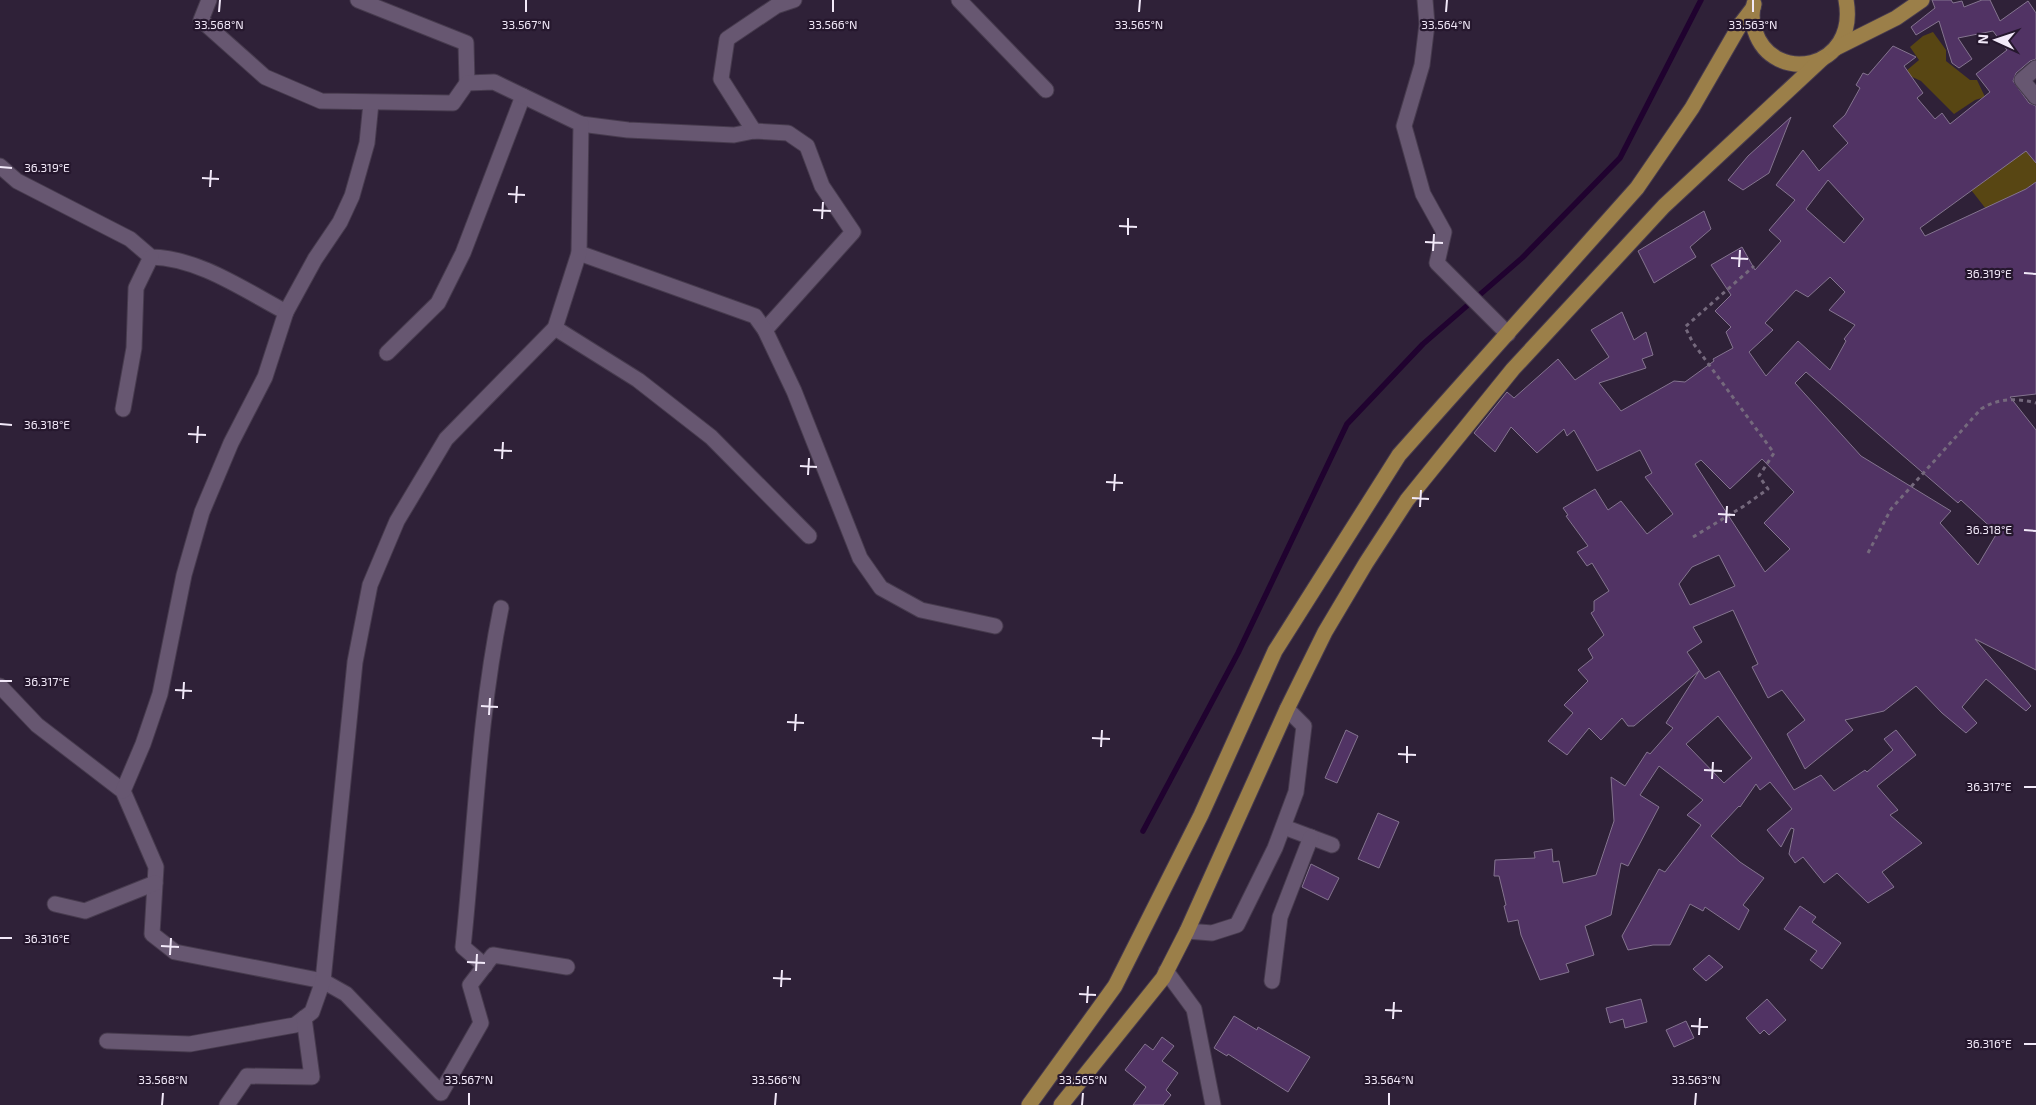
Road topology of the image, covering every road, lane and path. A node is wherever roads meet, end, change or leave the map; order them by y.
1 (209, 0) edge
2 (358, 0) edge
3 (794, 0) edge
4 (960, 0) edge
5 (1425, 0) edge
6 (1846, 0) edge
7 (1922, 0) edge
8 (1754, 4) edge
9 (1836, 48) junction
10 (1822, 59) junction
11 (2036, 68) edge
12 (467, 83) junction
13 (1046, 90) dead end
14 (523, 96) junction
15 (2036, 97) edge
16 (372, 103) junction
17 (581, 124) junction
18 (754, 130) junction
19 (0, 166) edge
20 (579, 253) junction
21 (150, 257) junction
22 (1754, 266) dead end
23 (286, 312) junction
24 (555, 328) junction
25 (765, 330) junction
26 (1508, 334) junction
27 (387, 353) dead end
28 (2036, 403) edge
29 (123, 409) dead end
30 (809, 536) dead end
31 (1693, 537) dead end
32 (1868, 553) dead end
33 (501, 608) dead end
34 (995, 626) dead end
35 (0, 686) edge
36 (1287, 709) junction
37 (123, 792) junction
38 (1284, 827) junction
39 (1311, 837) junction
40 (1332, 845) dead end
41 (155, 883) junction
42 (55, 904) dead end
43 (1187, 931) junction
44 (485, 966) junction
45 (567, 967) dead end
46 (1166, 971) junction
47 (323, 981) junction
48 (1272, 981) dead end
49 (304, 1018) junction
50 (107, 1041) dead end
51 (227, 1105) edge
52 (1029, 1105) edge
53 (1061, 1105) edge
54 (1213, 1105) edge

1 - 16 street
2 - 12 street
3 - 18 street
4 - 13 street
5 - 26 street
6 - 9 main road
7 - 9 main road
8 - 10 main road
8 - 26 main road
9 - 10 main road
10 - 36 main road
11 - 15 street
12 - 14 street
12 - 16 street
14 - 17 street
14 - 27 street
16 - 23 street
17 - 18 street
17 - 20 street
18 - 25 street
19 - 21 street
20 - 24 street
20 - 25 street
21 - 23 street
21 - 29 street
22 - 31 path
23 - 37 street
24 - 30 street
24 - 47 street
25 - 34 street
26 - 52 main road
28 - 32 path
33 - 44 street
35 - 37 street
36 - 38 street
36 - 43 main road
37 - 41 street
38 - 39 street
38 - 43 street
39 - 40 street
39 - 48 street
41 - 42 street
41 - 47 street
43 - 46 main road
44 - 45 street
44 - 47 street
46 - 53 main road
46 - 54 street
47 - 49 street
49 - 50 street
49 - 51 street

